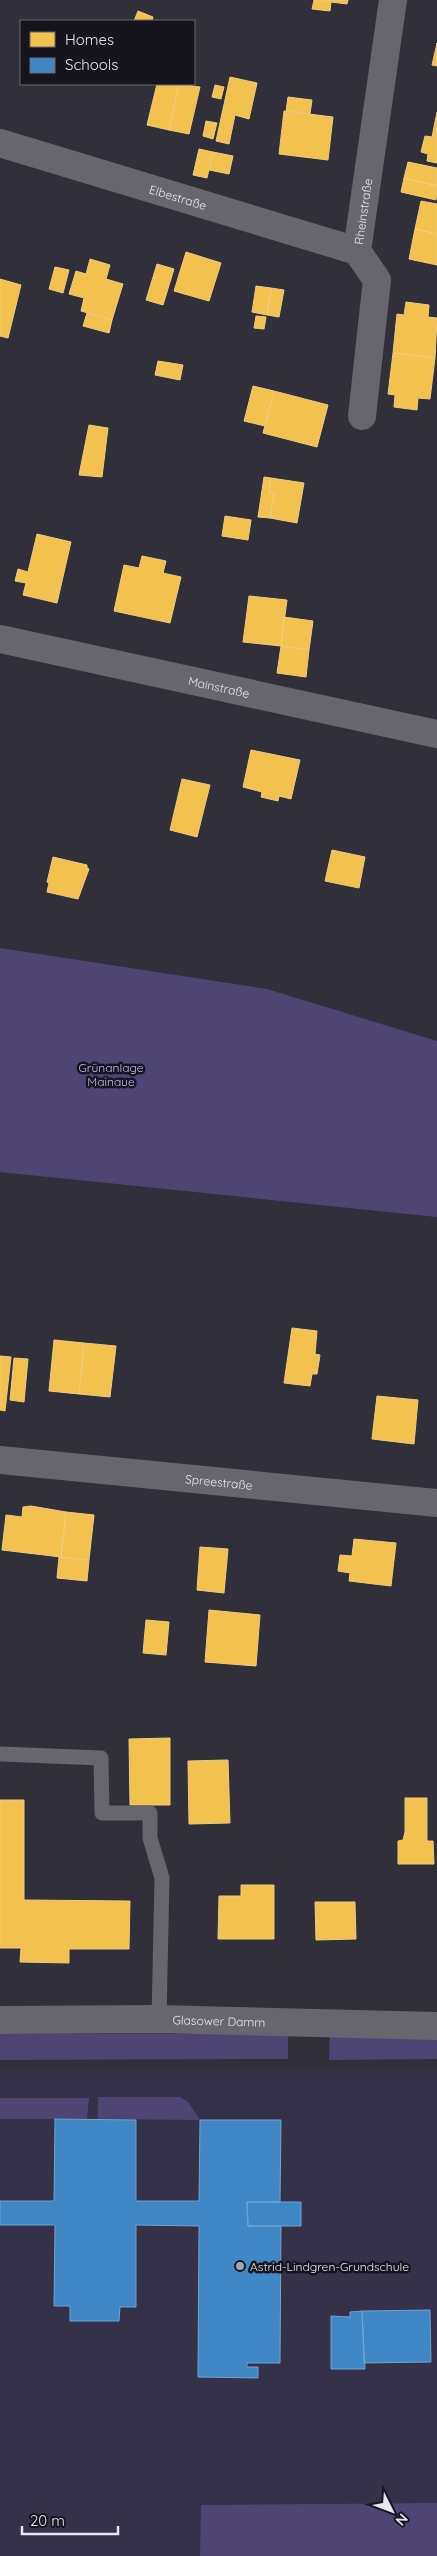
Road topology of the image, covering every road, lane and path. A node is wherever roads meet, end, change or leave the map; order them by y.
1 (393, 0) edge
2 (0, 143) edge
3 (357, 251) junction
4 (362, 416) dead end
5 (0, 639) edge
6 (437, 734) edge
7 (0, 1460) edge
8 (437, 1503) edge
9 (1, 1754) edge
10 (159, 2019) junction
11 (0, 2020) edge
12 (437, 2026) edge

1 - 3 street, Rheinstraße
2 - 3 street, Elbestraße
3 - 4 street, Rheinstraße
5 - 6 street, Mainstraße
7 - 8 street, Spreestraße
9 - 10 lane
10 - 11 street, Glasower Damm
10 - 12 street, Glasower Damm

